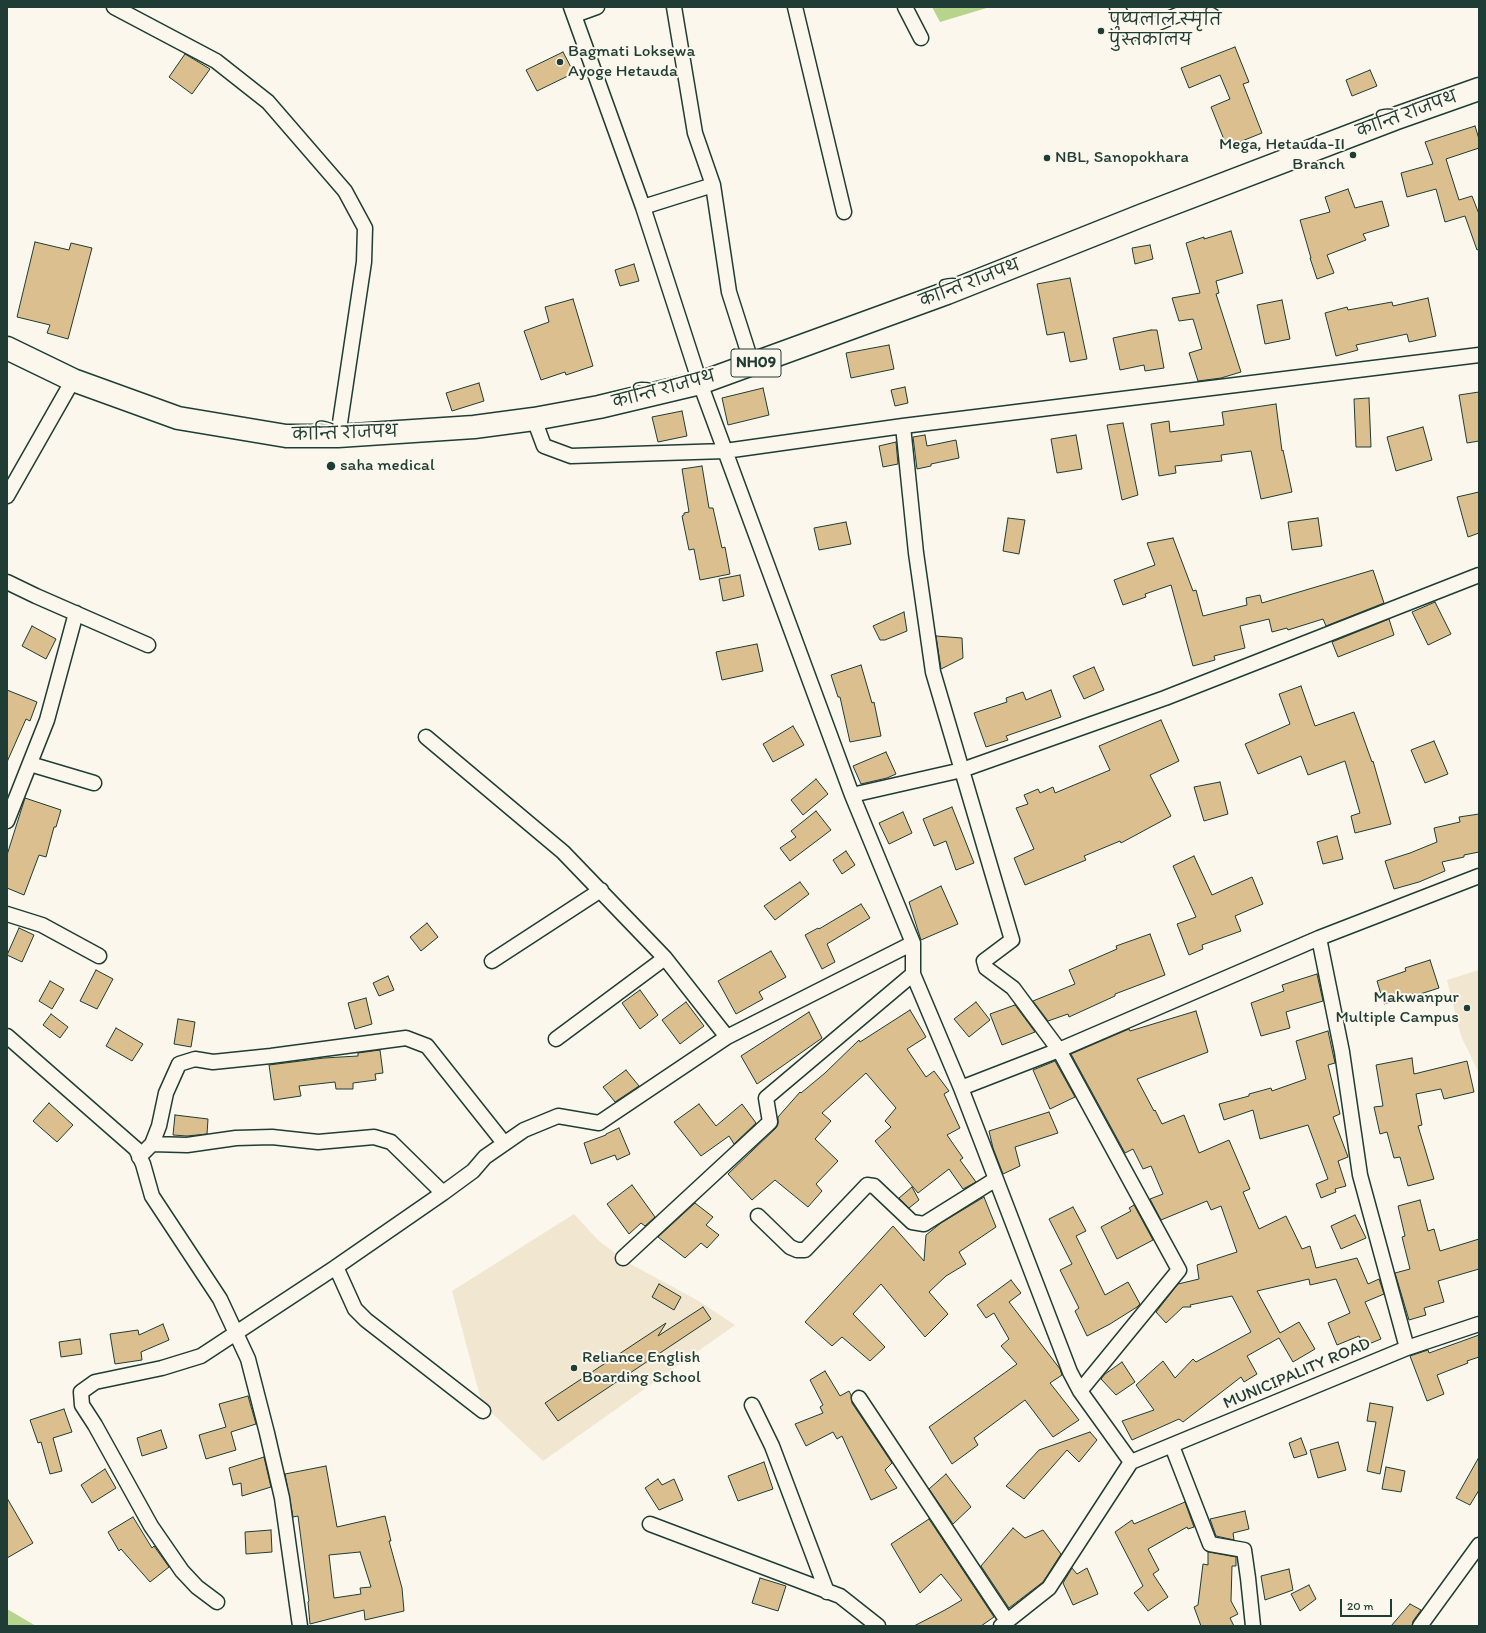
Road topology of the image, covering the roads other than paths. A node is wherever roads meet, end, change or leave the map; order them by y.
1 (114, 7) edge
2 (597, 7) edge
3 (674, 7) edge
4 (795, 7) edge
5 (905, 7) edge
6 (1117, 7) edge
7 (1197, 7) edge
8 (573, 11) edge
9 (921, 38) dead end
10 (1479, 89) edge
11 (713, 185) junction
12 (643, 207) junction
13 (844, 212) dead end
14 (7, 348) edge
15 (1479, 355) edge
16 (752, 364) junction
17 (73, 380) junction
18 (700, 383) junction
19 (534, 419) junction
20 (903, 426) junction
21 (338, 436) junction
22 (725, 451) junction
23 (7, 496) edge
24 (1479, 574) edge
25 (7, 582) edge
26 (76, 613) junction
27 (148, 645) dead end
28 (426, 737) dead end
29 (30, 764) junction
30 (962, 770) junction
31 (94, 783) dead end
32 (852, 795) junction
33 (7, 821) edge
34 (1479, 876) edge
35 (601, 890) junction
36 (7, 914) edge
37 (1319, 938) junction
38 (913, 943) junction
39 (99, 956) dead end
40 (665, 958) junction
41 (492, 962) dead end
42 (913, 974) junction
43 (7, 1036) edge
44 (727, 1037) junction
45 (556, 1039) dead end
46 (1059, 1050) junction
47 (961, 1088) junction
48 (504, 1143) junction
49 (152, 1144) junction
50 (140, 1157) junction
51 (996, 1179) junction
52 (443, 1192) junction
53 (758, 1216) dead end
54 (623, 1258) dead end
55 (336, 1267) junction
56 (1479, 1324) edge
57 (236, 1334) junction
58 (1407, 1348) junction
59 (1080, 1391) junction
60 (859, 1398) dead end
61 (752, 1405) dead end
62 (483, 1411) dead end
63 (1172, 1446) junction
64 (1131, 1462) junction
65 (650, 1524) dead end
66 (1479, 1545) edge
67 (827, 1592) junction
68 (217, 1602) dead end
69 (1004, 1624) edge
70 (300, 1626) edge
71 (878, 1626) edge
72 (1253, 1626) edge
73 (1420, 1626) edge

1 - 21 street
2 - 8 street
3 - 11 street
4 - 13 street
5 - 9 street
6 - 7 street
8 - 12 street
10 - 16 main road, कान्ति राजपथ / NH09
11 - 12 street
11 - 16 street
12 - 18 street
14 - 17 main road, कान्ति राजपथ / NH09
15 - 20 street
16 - 18 main road, कान्ति राजपथ / NH09
17 - 21 main road, कान्ति राजपथ / NH09
17 - 23 street
18 - 19 main road, कान्ति राजपथ / NH09
18 - 22 street
19 - 21 main road, कान्ति राजपथ / NH09
19 - 22 street
20 - 22 street
20 - 30 street
22 - 32 street
24 - 30 street
25 - 26 street
26 - 27 street
26 - 29 street
28 - 35 street
29 - 31 street
29 - 33 street
30 - 32 street
30 - 46 street
32 - 38 street
34 - 37 street
35 - 40 street
35 - 41 street
36 - 39 street
37 - 46 street
37 - 58 street
38 - 42 street
38 - 44 street
40 - 44 street
40 - 45 street
42 - 47 street
42 - 54 street
43 - 50 street
44 - 48 street
46 - 47 street
46 - 59 street
47 - 51 street
48 - 49 street
48 - 52 street
49 - 50 street
49 - 52 street
50 - 57 street
51 - 53 street
51 - 59 street
52 - 55 street
55 - 57 street
55 - 62 street
56 - 58 street, MUNICIPALITY ROAD
57 - 68 street
57 - 70 street
58 - 63 street, MUNICIPALITY ROAD
59 - 64 street
60 - 69 street
61 - 67 street
63 - 64 street, MUNICIPALITY ROAD
63 - 72 street
64 - 69 street
65 - 67 street
66 - 73 street
67 - 71 street

